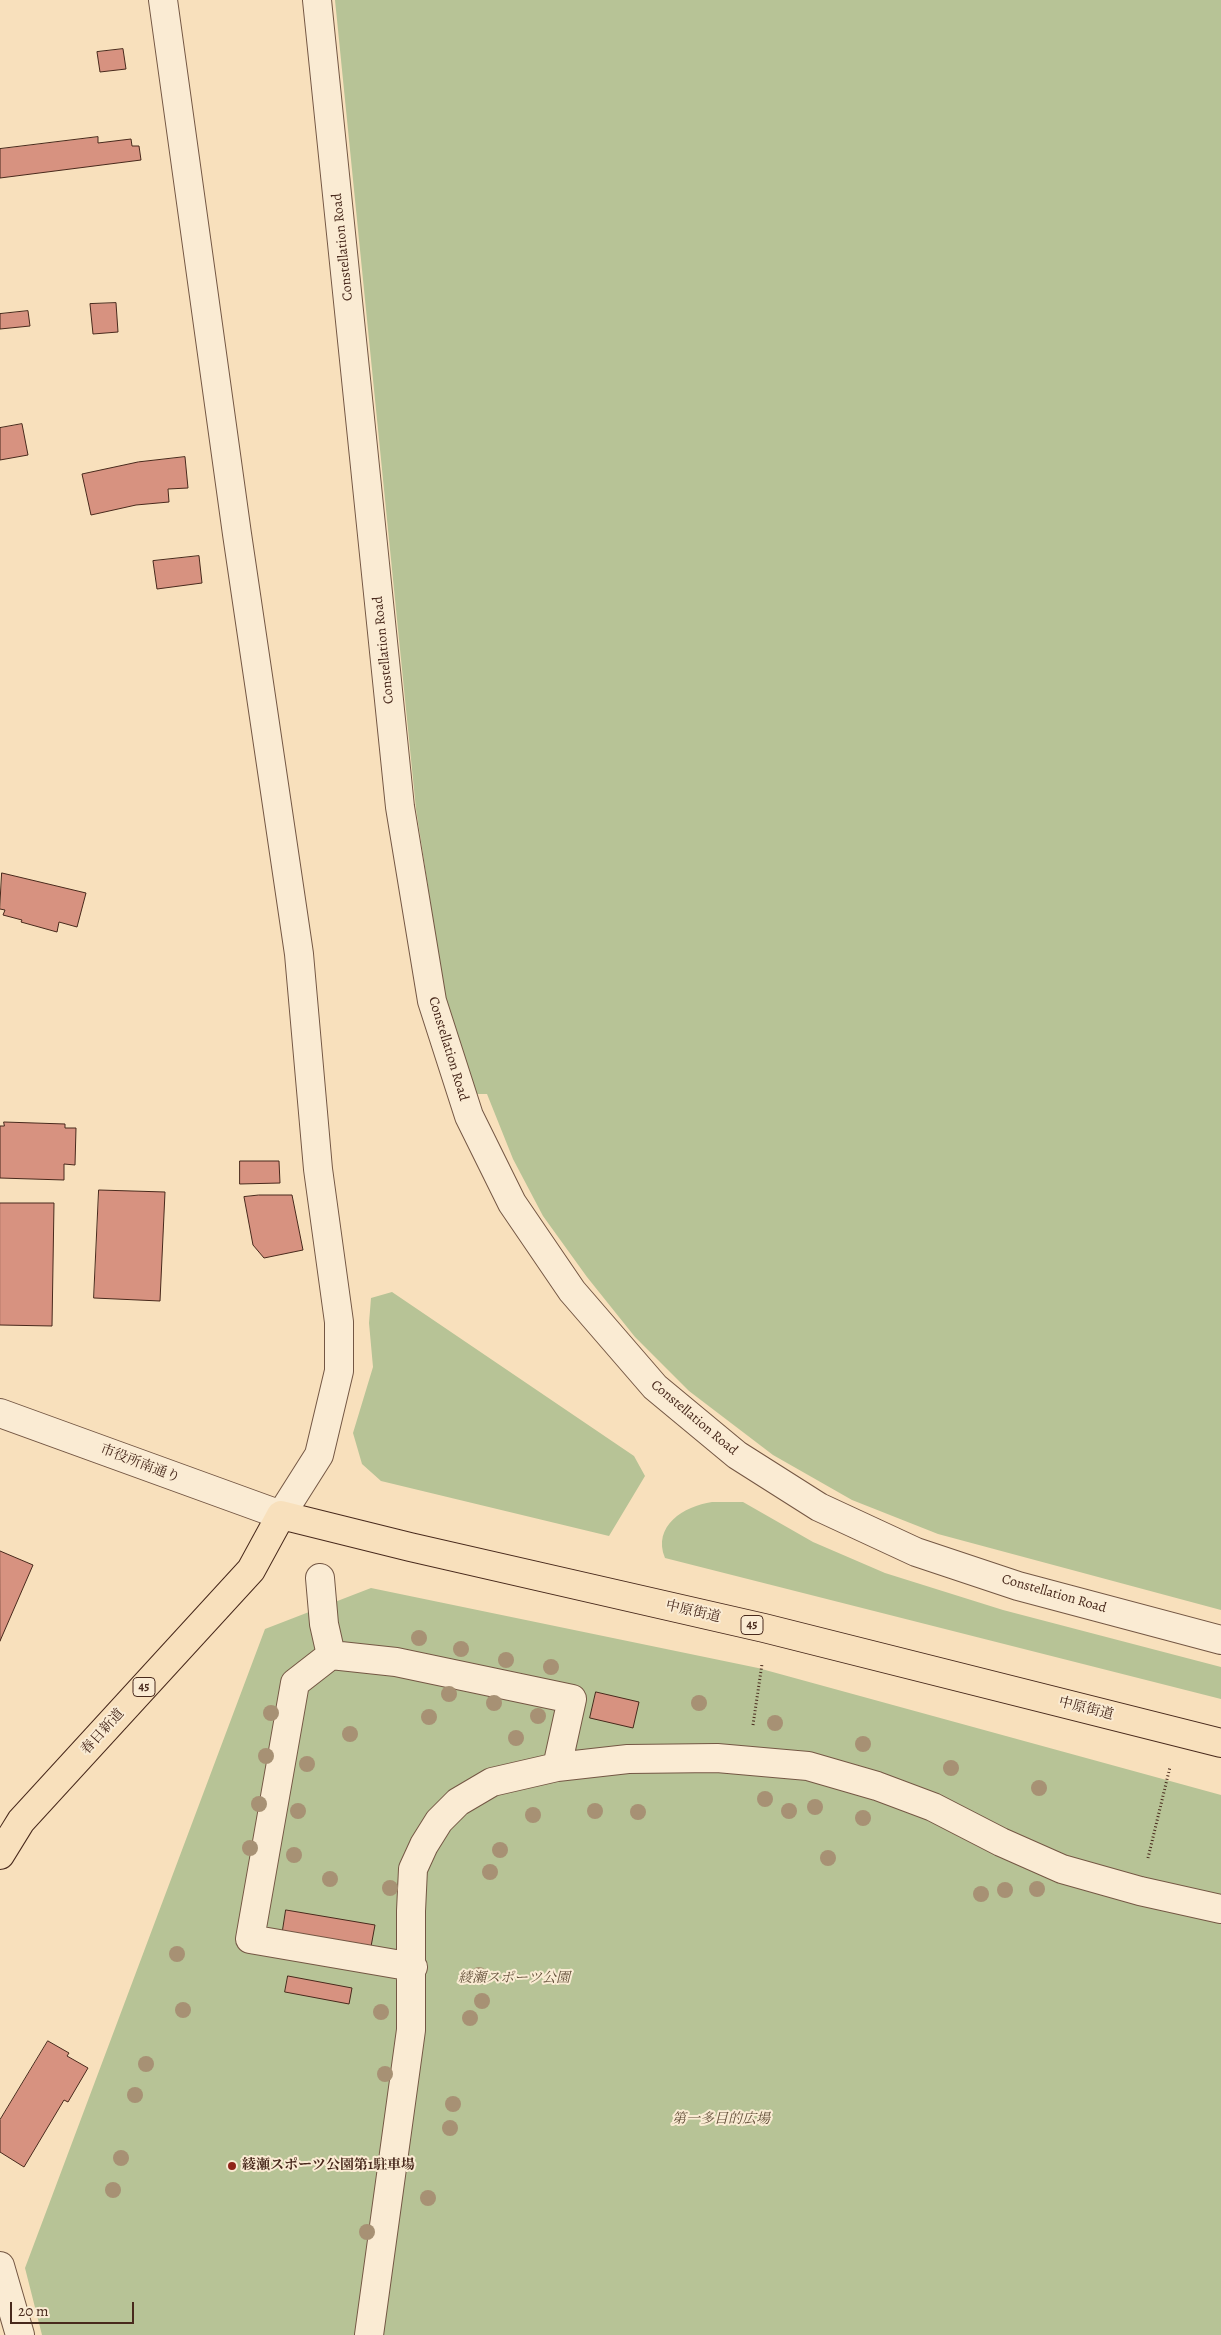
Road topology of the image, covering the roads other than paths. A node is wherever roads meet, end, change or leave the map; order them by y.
1 (163, 0) edge
2 (317, 0) edge
3 (0, 1413) edge
4 (281, 1515) junction
5 (320, 1578) dead end
6 (1221, 1640) edge
7 (331, 1655) junction
8 (1221, 1743) edge
9 (556, 1767) junction
10 (0, 1855) edge
11 (1221, 1909) edge
12 (413, 1967) junction
13 (0, 2266) edge
14 (20, 2335) edge
15 (368, 2335) edge

1 - 4 street
2 - 6 street, Constellation Road
3 - 4 street, 市役所南通り
4 - 8 main road, 中原街道 / 45
4 - 10 main road, 春日新道 / 45
5 - 7 street
7 - 9 street
7 - 12 street
9 - 11 street
9 - 12 street
12 - 15 street
13 - 14 street

